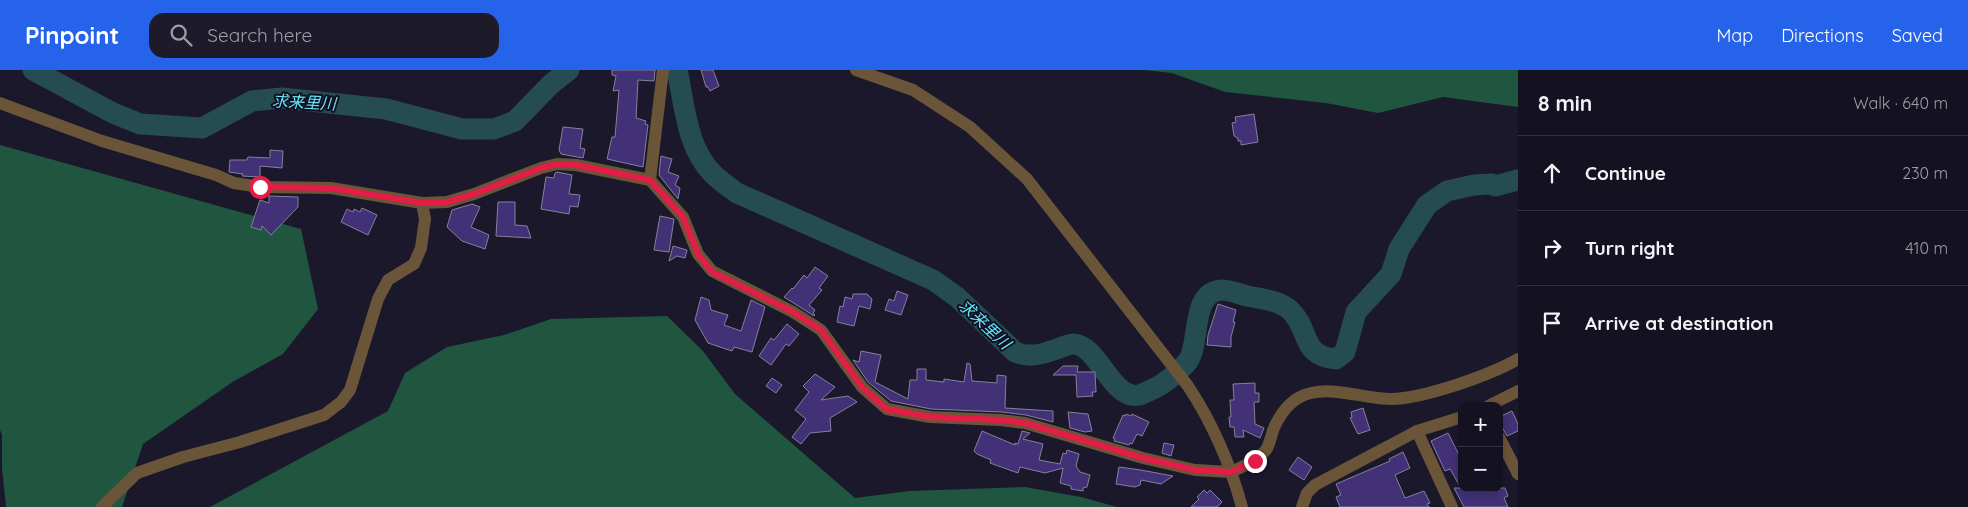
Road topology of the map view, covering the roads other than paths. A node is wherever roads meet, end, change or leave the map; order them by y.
1 (663, 70) edge
2 (856, 70) edge
3 (0, 103) edge
4 (650, 180) junction
5 (422, 203) junction
6 (1518, 359) edge
7 (1518, 391) edge
8 (1496, 402) edge
9 (1458, 418) edge
10 (1417, 431) junction
11 (1503, 444) edge
12 (1231, 472) junction
13 (1518, 472) edge
14 (1449, 506) edge
15 (102, 507) edge
16 (1242, 507) edge
17 (1302, 507) edge

1 - 4 street
2 - 12 street
3 - 5 street
4 - 5 street
4 - 12 street
5 - 15 street
6 - 12 street
7 - 8 street
9 - 10 street
10 - 14 street
10 - 17 street
11 - 13 street
12 - 16 street

